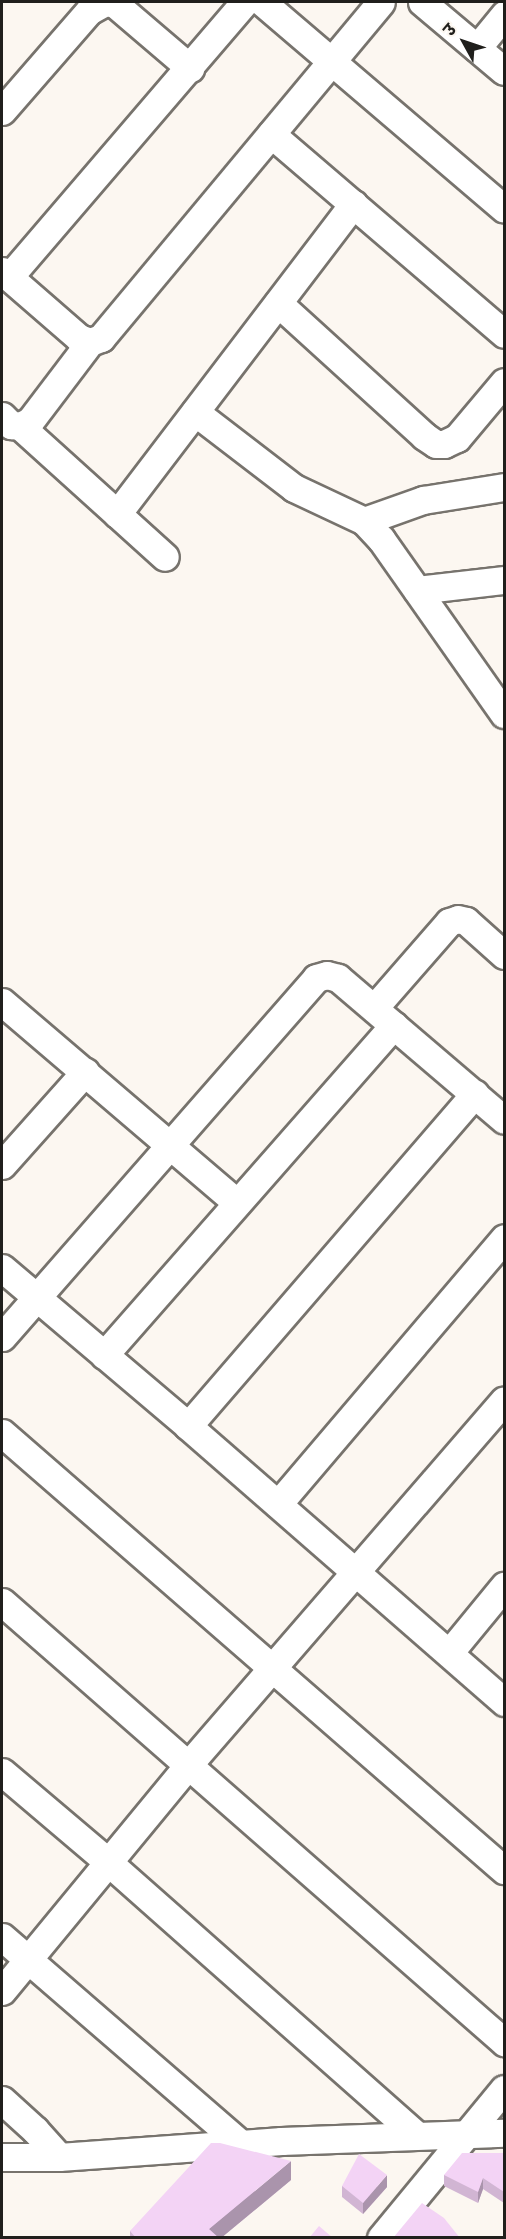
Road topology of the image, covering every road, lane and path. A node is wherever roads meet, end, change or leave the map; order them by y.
1 (106, 2) edge
2 (244, 2) edge
3 (262, 2) edge
4 (381, 2) edge
5 (422, 2) edge
6 (504, 15) edge
7 (477, 48) junction
8 (330, 62) junction
9 (190, 68) junction
10 (504, 71) edge
11 (2, 111) edge
12 (271, 134) junction
13 (353, 204) junction
14 (504, 209) edge
15 (5, 274) edge
16 (278, 303) junction
17 (504, 334) edge
18 (90, 342) junction
19 (504, 382) edge
20 (195, 412) junction
21 (11, 421) edge
22 (504, 487) edge
23 (117, 514) junction
24 (364, 521) junction
25 (165, 556) dead end
26 (504, 580) edge
27 (417, 590) junction
28 (492, 677) edge
29 (504, 714) edge
30 (504, 955) edge
31 (2, 1002) edge
32 (384, 1016) junction
33 (85, 1072) junction
34 (475, 1094) junction
35 (504, 1120) edge
36 (168, 1144) junction
37 (2, 1166) edge
38 (237, 1203) junction
39 (504, 1238) edge
40 (2, 1268) edge
41 (35, 1297) junction
42 (2, 1337) edge
43 (104, 1355) junction
44 (504, 1400) edge
45 (188, 1426) junction
46 (2, 1433) edge
47 (278, 1504) junction
48 (356, 1572) junction
49 (504, 1586) edge
50 (2, 1602) edge
51 (449, 1653) junction
52 (274, 1668) junction
53 (504, 1702) edge
54 (189, 1764) junction
55 (2, 1772) edge
56 (108, 1862) junction
57 (504, 1870) edge
58 (2, 1937) edge
59 (28, 1960) junction
60 (2, 1991) edge
61 (504, 2042) edge
62 (504, 2089) edge
63 (2, 2100) edge
64 (468, 2133) junction
65 (504, 2133) edge
66 (417, 2135) junction
67 (242, 2144) junction
68 (2, 2157) edge
69 (58, 2157) junction
70 (387, 2236) edge

1 - 9 street
1 - 11 street
2 - 9 street
3 - 8 street
4 - 8 street
5 - 7 street
6 - 7 street
7 - 10 street
8 - 12 street
8 - 14 street
9 - 15 street
12 - 13 street
12 - 18 street
13 - 16 street
13 - 17 street
15 - 18 street
16 - 19 street
16 - 20 street
18 - 21 street
20 - 23 street
20 - 24 street
21 - 23 street
22 - 24 street
23 - 25 street
24 - 27 street
26 - 27 street
27 - 28 street
28 - 29 street
30 - 32 street
31 - 33 street
32 - 34 street
32 - 36 street
32 - 38 street
33 - 36 street
33 - 37 street
34 - 35 street
34 - 45 street
36 - 38 street
36 - 41 street
38 - 43 street
39 - 47 street
40 - 41 street
41 - 42 street
41 - 43 street
43 - 45 street
44 - 48 street
45 - 47 street
46 - 52 street
47 - 48 street
48 - 51 street
48 - 52 street
49 - 51 street
50 - 54 street
51 - 53 street
52 - 54 street
52 - 57 street
54 - 56 street
54 - 61 street
55 - 56 street
56 - 59 street
56 - 66 street
58 - 59 street
59 - 60 street
59 - 67 street
62 - 64 street
63 - 69 street
64 - 65 street
64 - 66 street
64 - 70 street
66 - 67 street
67 - 69 street
68 - 69 street

